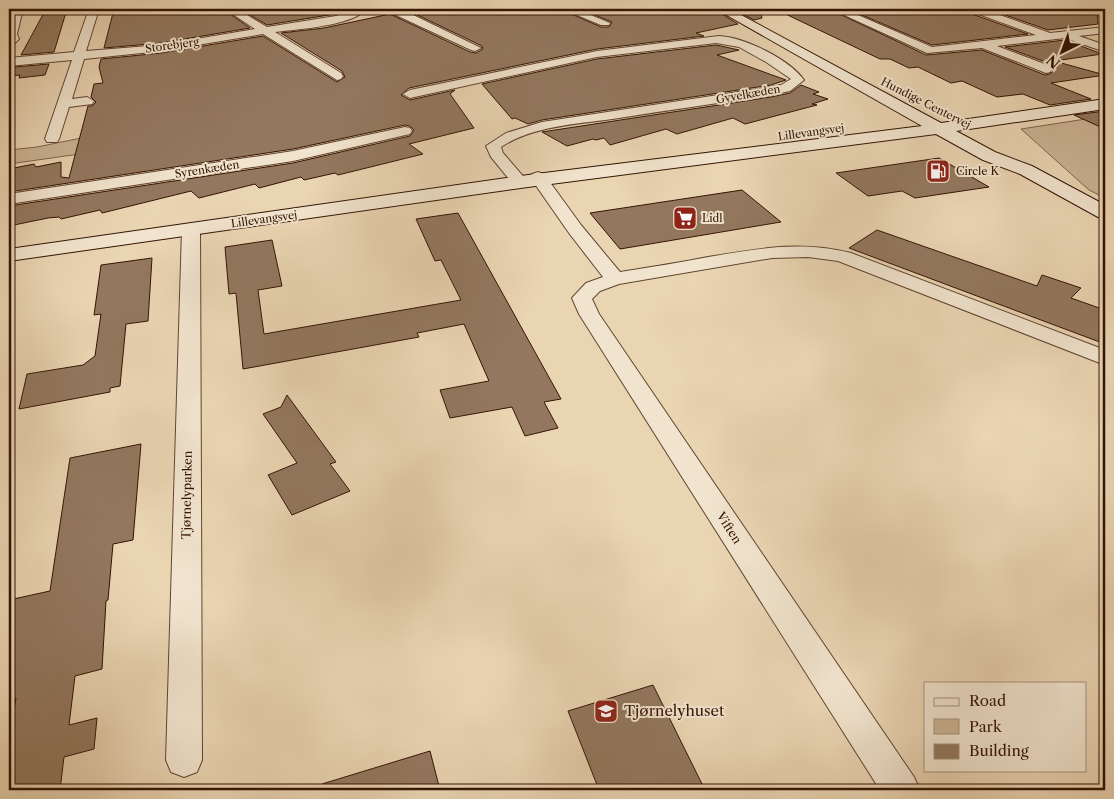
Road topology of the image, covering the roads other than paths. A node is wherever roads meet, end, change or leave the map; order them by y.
1 (18, 9) edge
2 (94, 9) edge
3 (230, 9) edge
4 (362, 9) edge
5 (388, 9) edge
6 (567, 9) edge
7 (598, 9) edge
8 (722, 9) edge
9 (836, 9) edge
10 (974, 9) edge
11 (577, 13) junction
12 (605, 23) dead end
13 (1105, 30) edge
14 (265, 31) junction
15 (1064, 35) junction
16 (1050, 36) junction
17 (785, 42) junction
18 (9, 43) edge
19 (982, 44) junction
20 (475, 48) dead end
21 (1105, 49) edge
22 (934, 50) junction
23 (78, 56) junction
24 (959, 61) dead end
25 (9, 62) edge
26 (1046, 69) dead end
27 (337, 76) dead end
28 (874, 77) dead end
29 (1105, 92) edge
30 (410, 94) dead end
31 (1045, 98) dead end
32 (87, 101) dead end
33 (63, 104) junction
34 (1105, 104) edge
35 (948, 112) joint
36 (918, 117) junction
37 (967, 117) junction
38 (939, 129) junction
39 (405, 132) dead end
40 (52, 139) dead end
41 (1026, 170) junction
42 (532, 180) junction
43 (9, 199) edge
44 (1105, 213) edge
45 (191, 229) junction
46 (9, 255) edge
47 (615, 279) junction
48 (1105, 358) edge
49 (184, 760) dead end
50 (901, 790) edge

1 - 18 street
2 - 23 street
3 - 14 street
4 - 14 street, Storebjerg
5 - 20 street
6 - 11 street
7 - 11 street
8 - 17 street, Hundige Centervej
9 - 22 street
10 - 16 street
11 - 12 street
13 - 15 street
14 - 23 street, Storebjerg
14 - 27 street
15 - 16 street
15 - 21 street
16 - 19 street
17 - 28 street, Hundige Centervej
17 - 36 street, Hundige Centervej
19 - 22 street
19 - 26 street
22 - 24 street
23 - 25 street, Storebjerg
23 - 33 street
29 - 31 street
30 - 42 street, Gyvelkæden
32 - 33 street
33 - 40 street
34 - 37 street, Lillevangsvej
35 - 36 street, Lillevangsvej
35 - 37 street, Hundige Centervej
36 - 38 street, Hundige Centervej
36 - 42 street, Lillevangsvej
37 - 38 street, Lillevangsvej
37 - 41 street, Hundige Centervej
38 - 41 street, Hundige Centervej
38 - 42 street, Lillevangsvej
39 - 43 street, Syrenkæden
41 - 44 street, Hundige Centervej
42 - 45 street, Lillevangsvej
42 - 47 street
45 - 46 street, Lillevangsvej
45 - 49 street, Tjørnelyparken
47 - 48 street, Viften
47 - 50 street, Viften

